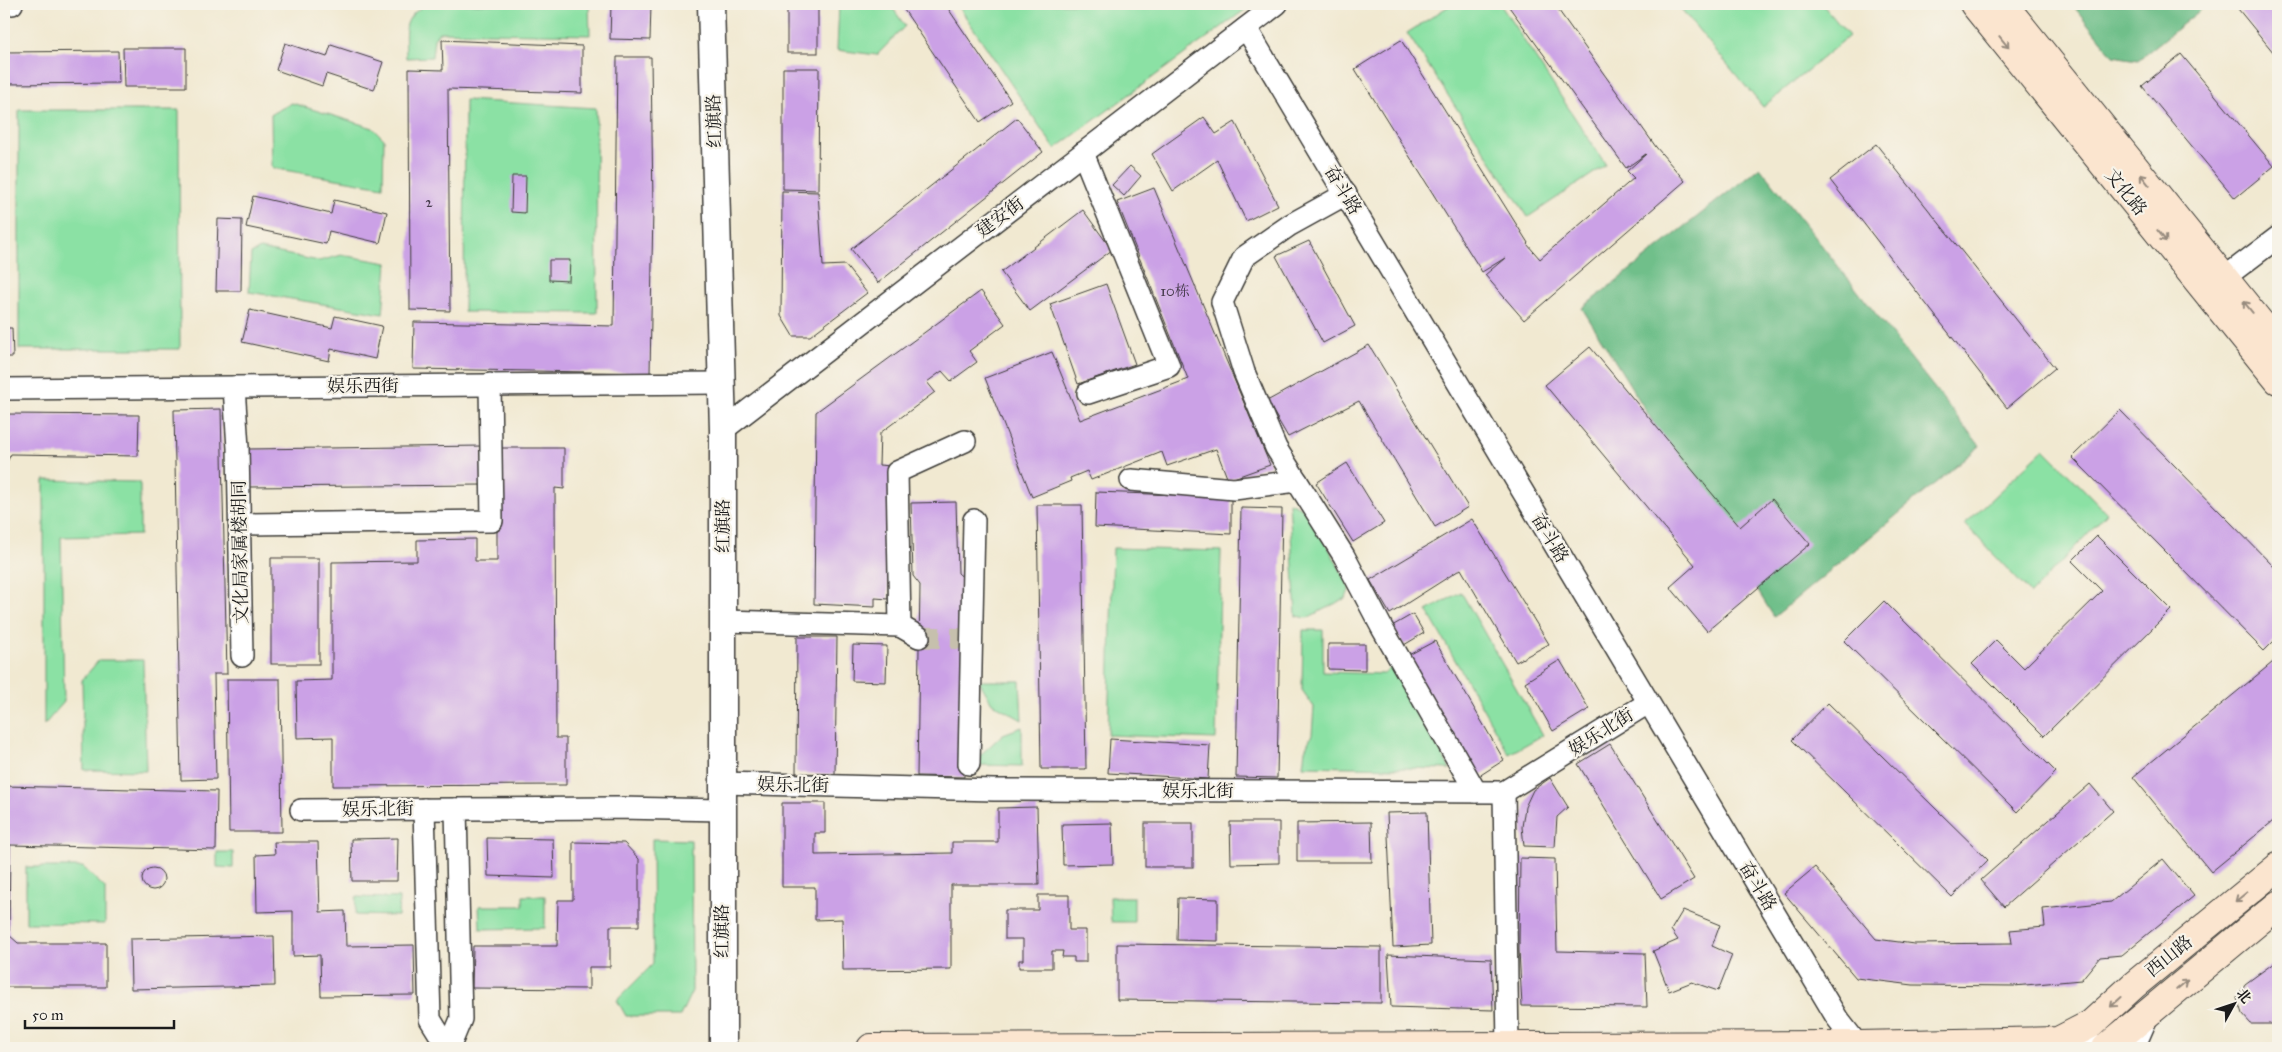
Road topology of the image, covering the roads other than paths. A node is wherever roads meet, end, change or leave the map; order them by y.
1 (4, 4) edge
2 (12, 4) edge
3 (711, 4) edge
4 (1277, 4) edge
5 (1974, 4) edge
6 (2003, 4) edge
7 (1246, 28) junction
8 (1083, 153) junction
9 (1346, 194) junction
10 (2278, 237) edge
11 (2208, 269) junction
12 (2278, 345) edge
13 (2278, 380) edge
14 (721, 382) junction
15 (490, 384) junction
16 (234, 387) junction
17 (4, 389) edge
18 (1088, 393) dead end
19 (722, 430) junction
20 (965, 441) dead end
21 (1130, 480) dead end
22 (1297, 481) junction
23 (974, 520) dead end
24 (240, 524) junction
25 (723, 621) junction
26 (900, 626) junction
27 (919, 638) tunnel mouth
28 (242, 656) dead end
29 (1648, 703) junction
30 (969, 764) dead end
31 (722, 783) junction
32 (1476, 792) junction
33 (1504, 792) junction
34 (424, 809) junction
35 (456, 809) junction
36 (300, 810) dead end
37 (722, 810) junction
38 (2278, 866) edge
39 (2278, 905) edge
40 (2145, 1016) junction
41 (2083, 1044) edge
42 (1858, 1045) junction
43 (1508, 1047) junction
44 (448, 1048) edge
45 (723, 1048) edge
46 (871, 1048) edge
47 (2131, 1048) edge

1 - 2 street
3 - 14 street, 红旗路
4 - 7 street, 建安街
5 -> 11 main road, 文化路
11 -> 6 main road, 文化路
7 - 8 street, 建安街
7 - 9 street, 奋斗路
8 - 18 street
8 - 19 street, 建安街
9 - 22 street
9 - 29 street, 奋斗路
10 - 11 street
12 -> 11 main road, 文化路
11 - 13 main road, 文化路
14 - 15 street, 娱乐西街
14 - 19 street, 红旗路
15 - 16 street, 娱乐西街
15 - 24 street
16 - 17 street, 娱乐西街
16 - 24 street, 文化局家属楼胡同
19 - 25 street, 红旗路
20 - 26 street
21 - 22 street
22 - 32 street
23 - 30 street
24 - 28 street, 文化局家属楼胡同
25 - 26 street
25 - 31 street, 红旗路
26 - 27 street
29 - 33 street, 娱乐北街
29 - 42 street, 奋斗路
31 - 32 street, 娱乐北街
31 - 37 street, 红旗路
32 - 33 street, 娱乐北街
33 - 43 street
34 - 35 street, 娱乐北街
34 - 36 street, 娱乐北街
34 - 44 street
35 - 37 street, 娱乐北街
35 - 44 street
37 - 45 street, 红旗路
38 -> 41 main road, 西山路
40 -> 39 main road, 西山路
40 - 41 main road, 西山路
40 - 47 street
41 - 42 main road
42 - 43 main road
43 - 46 main road

